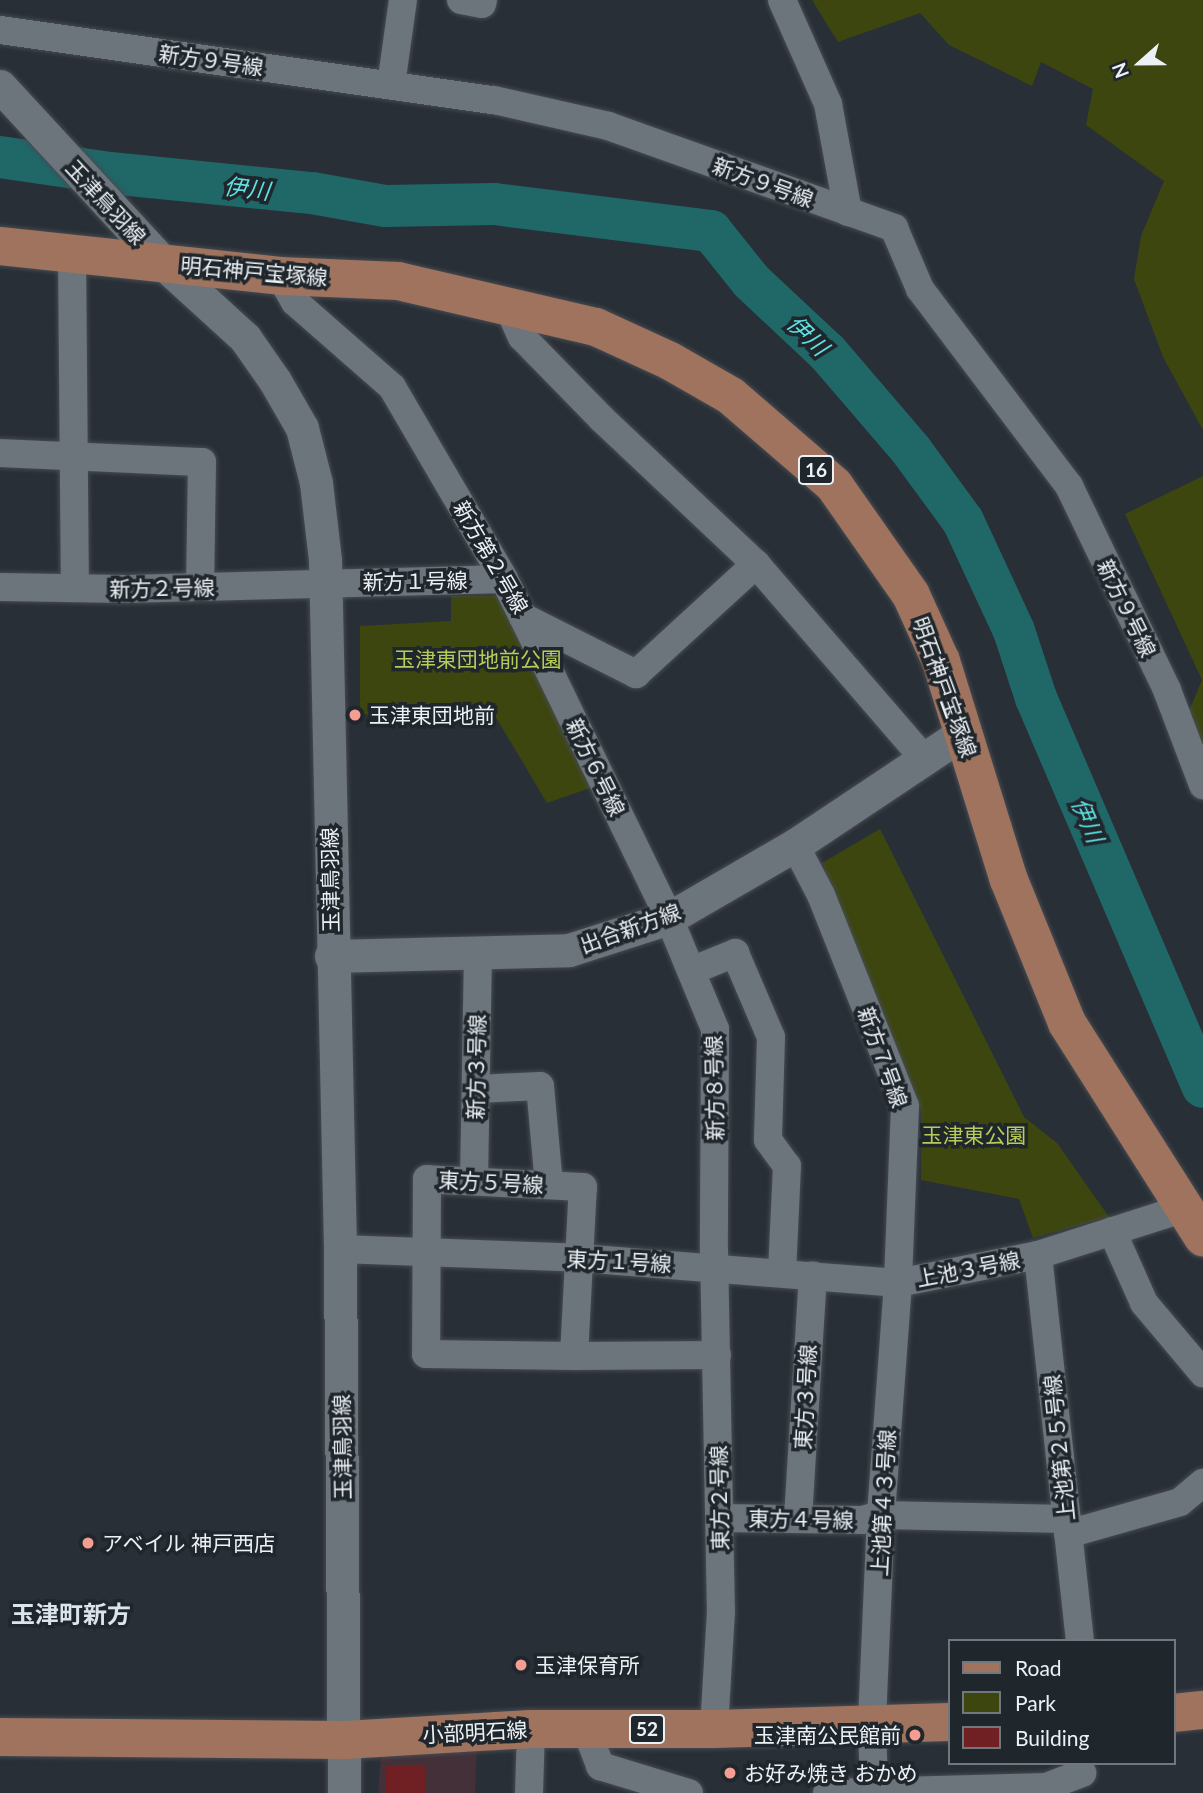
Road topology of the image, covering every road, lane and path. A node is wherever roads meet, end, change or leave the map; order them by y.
1 (403, 0) edge
2 (461, 0) edge
3 (483, 0) edge
4 (782, 0) edge
5 (0, 30) edge
6 (391, 85) junction
7 (0, 86) edge
8 (848, 212) junction
9 (0, 246) edge
10 (72, 254) junction
11 (164, 264) junction
12 (280, 276) junction
13 (507, 304) junction
14 (0, 453) edge
15 (76, 456) junction
16 (757, 564) junction
17 (504, 579) junction
18 (325, 583) junction
19 (0, 587) edge
20 (200, 587) junction
21 (75, 588) junction
22 (523, 617) junction
23 (963, 733) junction
24 (925, 760) junction
25 (1203, 785) edge
26 (795, 845) junction
27 (669, 918) junction
28 (478, 953) junction
29 (331, 956) junction
30 (691, 971) junction
31 (476, 1088) junction
32 (474, 1181) junction
33 (550, 1185) junction
34 (1194, 1223) edge
35 (1112, 1231) junction
36 (340, 1249) junction
37 (424, 1253) junction
38 (1038, 1255) junction
39 (580, 1258) junction
40 (716, 1267) junction
41 (782, 1273) junction
42 (813, 1275) junction
43 (898, 1283) junction
44 (717, 1355) junction
45 (573, 1356) junction
46 (1203, 1373) edge
47 (1203, 1483) edge
48 (881, 1516) junction
49 (720, 1518) junction
50 (798, 1519) junction
51 (1067, 1527) junction
52 (1080, 1639) edge
53 (1203, 1710) edge
54 (1175, 1713) edge
55 (948, 1722) edge
56 (872, 1723) junction
57 (531, 1729) junction
58 (586, 1729) junction
59 (714, 1729) junction
60 (0, 1737) edge
61 (345, 1740) junction
62 (1082, 1776) edge
63 (874, 1792) edge
64 (344, 1793) edge
65 (529, 1793) edge
66 (689, 1793) edge
67 (827, 1793) edge

1 - 6 street
2 - 3 street
4 - 8 street
5 - 6 street, 新方９号線
6 - 8 street, 新方９号線
7 - 11 street, 玉津鳥羽線
8 - 25 street, 新方９号線
9 - 10 main road, 明石神戸宝塚線 / 16
10 - 11 main road, 明石神戸宝塚線 / 16
10 - 15 street
11 - 12 main road, 明石神戸宝塚線 / 16
11 - 18 street, 玉津鳥羽線
12 - 13 main road, 明石神戸宝塚線 / 16
12 - 17 street, 新方第２号線
13 - 16 street, 明石神戸宝塚線
13 - 23 main road, 明石神戸宝塚線 / 16
14 - 15 street
15 - 20 street
15 - 21 street
16 - 22 street, 新方第２号線
16 - 24 street, 明石神戸宝塚線
17 - 18 street, 新方１号線
17 - 22 street, 新方第２号線
18 - 20 street, 新方２号線
18 - 29 street, 玉津鳥羽線
19 - 21 street, 新方２号線
20 - 21 street, 新方２号線
22 - 27 street, 新方６号線
23 - 24 street, 出合新方線
23 - 34 main road, 明石神戸宝塚線 / 16
24 - 26 street, 出合新方線
26 - 27 street, 出合新方線
26 - 43 street, 新方７号線
27 - 28 street, 出合新方線
27 - 30 street, 新方８号線
28 - 29 street, 出合新方線
28 - 31 street, 新方３号線
29 - 36 street, 玉津鳥羽線
30 - 40 street, 新方８号線
30 - 41 street
31 - 32 street, 新方３号線
31 - 33 street
32 - 33 street, 東方５号線
32 - 37 street, 東方５号線
33 - 39 street, 東方５号線
34 - 35 street, 上池３号線
35 - 38 street, 上池３号線
35 - 46 street
36 - 37 street, 東方１号線
36 - 61 street, 玉津鳥羽線
37 - 39 street, 東方１号線
37 - 45 street, 東方５号線
38 - 43 street, 上池３号線
38 - 51 street, 上池第２５号線
39 - 40 street, 東方１号線
39 - 45 street, 東方５号線
40 - 41 street, 東方１号線
40 - 44 street, 東方２号線
41 - 42 street, 東方１号線
42 - 43 street, 東方１号線
42 - 50 street, 東方３号線
43 - 48 street, 上池第４３号線
44 - 45 street, 東方５号線
44 - 49 street, 東方２号線
47 - 51 street, 東方４号線
48 - 50 street, 東方４号線
48 - 51 street, 東方４号線
48 - 56 street, 上池第４３号線
49 - 50 street, 東方４号線
49 - 59 street, 東方２号線
51 - 52 street, 上池第２５号線
53 - 54 main road
55 - 56 main road, 小部明石線 / 52
56 - 59 main road, 小部明石線 / 52
56 - 63 street, 上池第４３号線
57 - 58 main road, 小部明石線 / 52
57 - 61 main road, 小部明石線 / 52
57 - 65 street
58 - 59 main road, 小部明石線 / 52
58 - 66 street
60 - 61 main road, 小部明石線 / 52
61 - 64 street, 玉津鳥羽線
62 - 63 street
63 - 67 street

